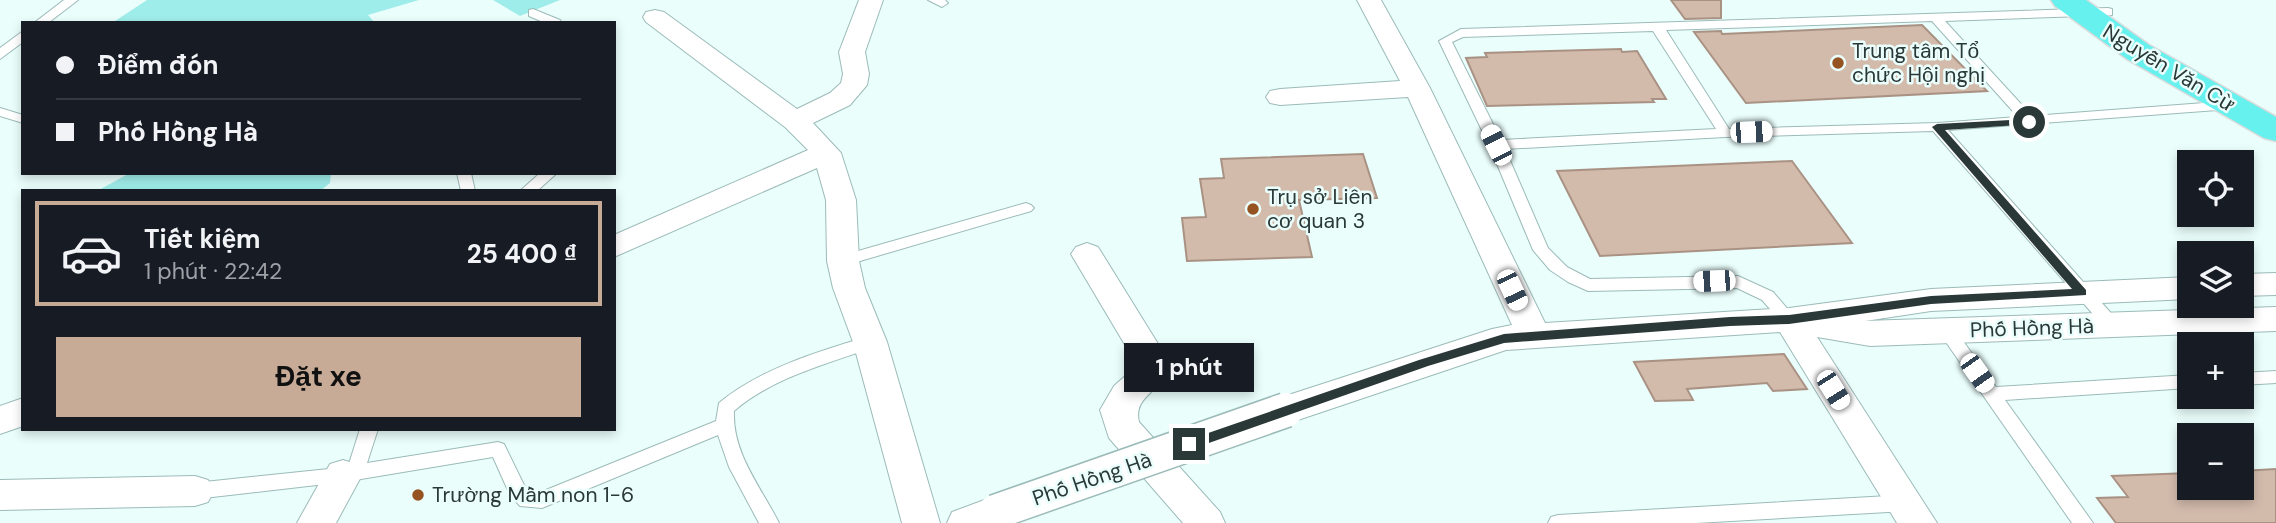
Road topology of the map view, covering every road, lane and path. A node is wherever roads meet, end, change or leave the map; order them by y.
1 (72, 0) edge
2 (871, 0) edge
3 (1368, 0) edge
4 (2087, 6) edge
5 (533, 13) dead end
6 (655, 17) dead end
7 (1935, 17) junction
8 (43, 21) edge
9 (551, 21) edge
10 (1656, 25) junction
11 (21, 37) edge
12 (0, 55) edge
13 (1416, 88) junction
14 (1280, 97) dead end
15 (2231, 106) junction
16 (0, 112) edge
17 (2276, 112) edge
18 (21, 119) edge
19 (795, 121) junction
20 (2029, 122) junction
21 (1937, 127) junction
22 (2276, 131) edge
23 (1725, 133) junction
24 (1496, 145) junction
25 (827, 153) junction
26 (547, 175) edge
27 (530, 189) edge
28 (1026, 208) dead end
29 (616, 246) edge
30 (1087, 254) dead end
31 (843, 261) junction
32 (2276, 284) edge
33 (2254, 285) edge
34 (2177, 289) edge
35 (2082, 293) junction
36 (2276, 319) edge
37 (1789, 320) junction
38 (2112, 325) junction
39 (1947, 331) junction
40 (1534, 336) junction
41 (870, 342) junction
42 (2276, 377) edge
43 (2254, 378) edge
44 (2177, 383) edge
45 (1992, 394) junction
46 (21, 413) edge
47 (0, 420) edge
48 (724, 425) junction
49 (368, 431) edge
50 (349, 474) junction
51 (195, 491) joint
52 (0, 495) edge
53 (1912, 513) edge
54 (981, 518) edge
55 (316, 523) edge
56 (769, 523) edge
57 (921, 523) edge
58 (1206, 523) edge
59 (1558, 523) edge
60 (2083, 523) edge

1 - 8 lane
2 - 19 street
3 - 13 street
4 - 7 lane
4 - 15 main road, Nguyễn Văn Cừ
4 - 17 main road, Nguyễn Văn Cừ
5 - 9 lane
6 - 19 street
7 - 10 lane
7 - 20 lane
10 - 23 lane
10 - 24 lane
11 - 12 lane
13 - 14 street
13 - 40 street
15 - 20 lane
15 - 22 main road, Nguyễn Văn Cừ
16 - 18 lane
19 - 25 street
20 - 21 lane
21 - 23 lane
21 - 35 lane
23 - 24 lane
24 - 37 lane
25 - 29 street
25 - 31 street
26 - 27 lane
28 - 31 lane
30 - 58 street
31 - 41 street
32 - 33 street
34 - 35 street, Phố Hồng Hà
35 - 37 street, Phố Hồng Hà
35 - 38 lane
36 - 38 street, Phố Hồng Hà
37 - 39 street, Phố Hồng Hà
37 - 40 street, Phố Hồng Hà
37 - 53 street
38 - 39 street, Phố Hồng Hà
39 - 45 lane
40 - 54 street, Phố Hồng Hà, bridge
41 - 48 lane
41 - 57 street
42 - 43 lane
44 - 45 lane
45 - 60 lane
46 - 47 street
48 - 50 lane
48 - 56 lane
49 - 50 lane
50 - 51 lane
50 - 55 street
51 - 52 street
53 - 59 lane

